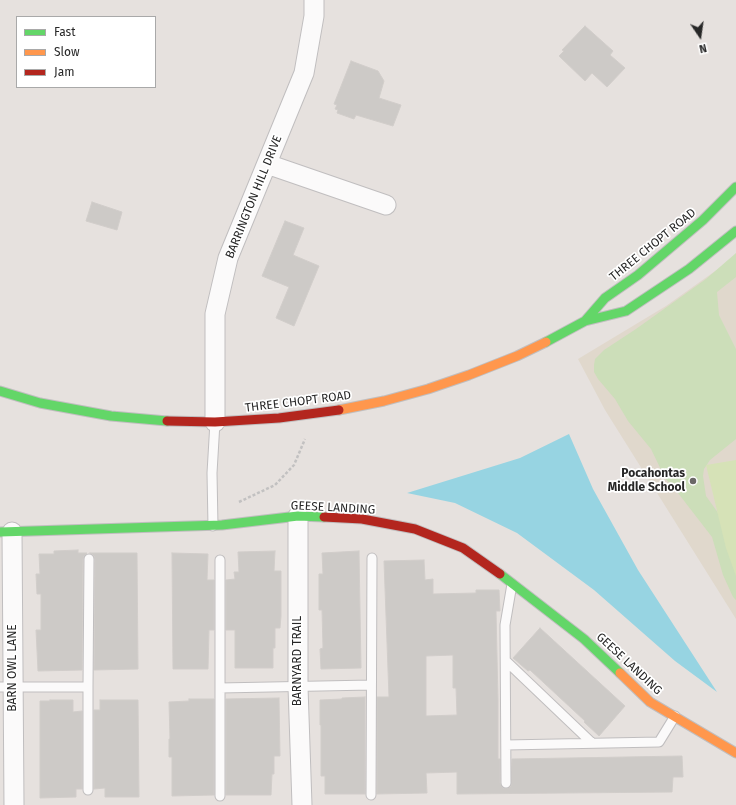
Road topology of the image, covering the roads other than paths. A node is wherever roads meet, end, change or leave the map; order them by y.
1 (314, 0) edge
2 (267, 164) junction
3 (736, 187) edge
4 (386, 205) dead end
5 (736, 231) edge
6 (585, 321) junction
7 (0, 391) edge
8 (215, 422) junction
9 (298, 516) junction
10 (213, 526) junction
11 (6, 532) edge
12 (89, 558) dead end
13 (372, 558) dead end
14 (220, 560) dead end
15 (512, 583) junction
16 (506, 661) junction
17 (371, 685) junction
18 (7, 687) edge
19 (88, 687) junction
20 (298, 687) junction
21 (220, 688) junction
22 (675, 716) junction
23 (592, 743) junction
24 (506, 745) junction
25 (736, 753) edge
26 (506, 783) dead end
27 (88, 790) dead end
28 (371, 795) dead end
29 (220, 796) dead end
30 (14, 805) edge
31 (302, 805) edge

1 - 2 street, BARRINGTON HILL DRIVE
2 - 4 street
2 - 8 street, BARRINGTON HILL DRIVE
3 - 6 main road, THREE CHOPT ROAD
5 - 6 main road, THREE CHOPT ROAD
6 - 8 main road, THREE CHOPT ROAD
7 - 8 main road, THREE CHOPT ROAD
8 - 10 lane
9 - 10 main road, GEESE LANDING
9 - 15 main road, GEESE LANDING
9 - 20 street, BARNYARD TRAIL
10 - 11 main road, GEESE LANDING
11 - 18 street, BARN OWL LANE
12 - 19 lane
13 - 17 lane
14 - 21 lane
15 - 16 lane
15 - 22 main road, GEESE LANDING
16 - 23 lane
16 - 24 lane
17 - 20 lane
17 - 28 lane
18 - 19 lane
18 - 30 street, BARN OWL LANE
19 - 27 lane
20 - 21 lane
20 - 31 street, BARNYARD TRAIL
21 - 29 lane
22 - 23 lane
22 - 25 main road, GEESE LANDING
23 - 24 lane
24 - 26 lane

